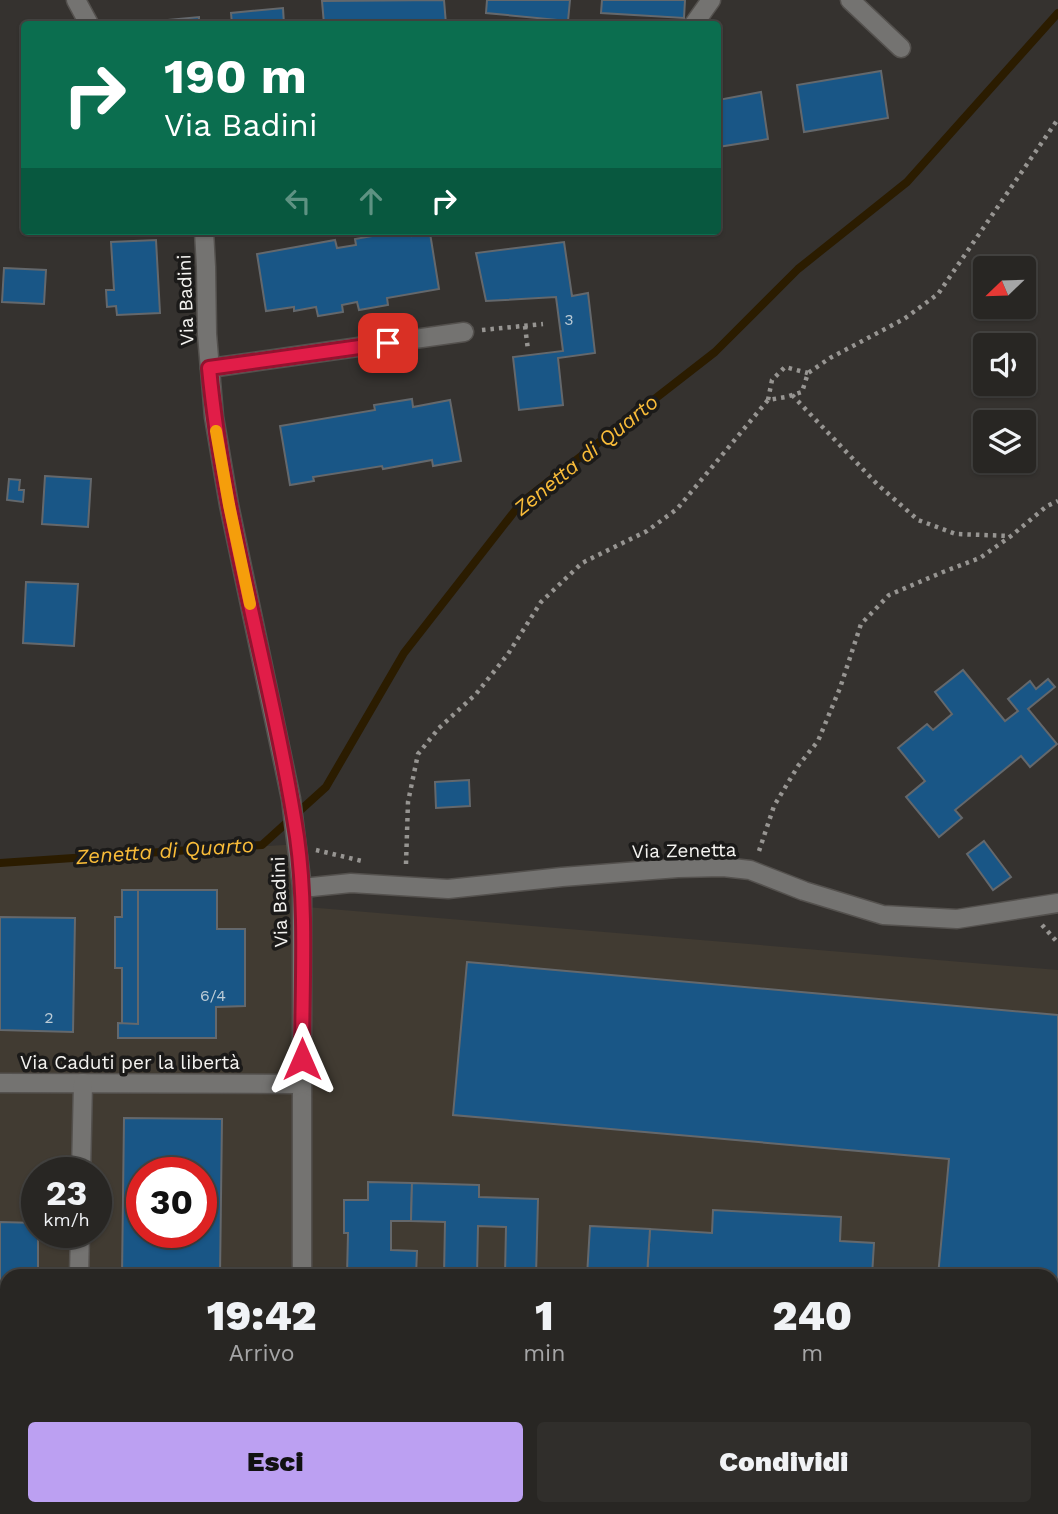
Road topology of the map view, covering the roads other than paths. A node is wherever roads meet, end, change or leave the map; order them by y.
1 (76, 0) edge
2 (711, 0) edge
3 (850, 0) edge
4 (87, 21) edge
5 (696, 21) edge
6 (901, 48) dead end
7 (204, 235) edge
8 (464, 332) road end
9 (209, 368) junction
10 (302, 888) junction
11 (1058, 903) edge
12 (0, 1083) edge
13 (83, 1083) junction
14 (302, 1084) junction
15 (81, 1157) edge
16 (80, 1248) edge
17 (79, 1269) edge
18 (302, 1269) edge

1 - 4 street
2 - 5 street
3 - 6 street
7 - 9 street, Via Badini
8 - 9 street, Via Badini
9 - 10 street, Via Badini
10 - 11 street, Via Zenetta
10 - 14 street, Via Badini
12 - 13 street, Via Caduti per la libertà
13 - 14 street, Via Caduti per la libertà
13 - 15 street
14 - 18 street, Via Badini
16 - 17 street

